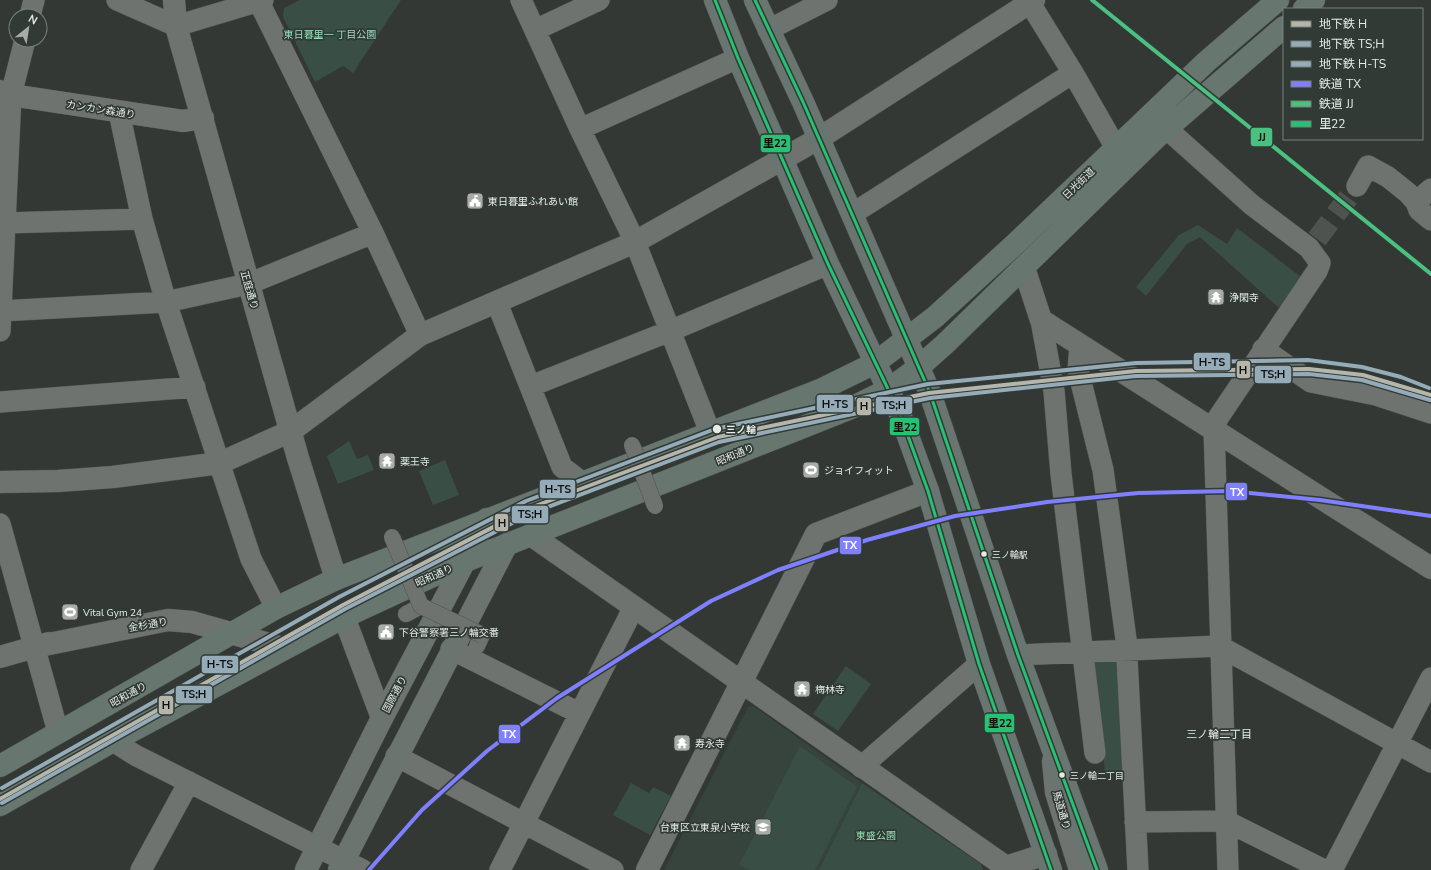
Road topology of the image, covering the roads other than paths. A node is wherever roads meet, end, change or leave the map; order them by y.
1 (117, 0) edge
2 (174, 0) edge
3 (521, 0) edge
4 (598, 0) edge
5 (715, 0) edge
6 (755, 0) edge
7 (827, 0) edge
8 (1278, 0) edge
9 (1314, 0) edge
10 (259, 1) edge
11 (1031, 1) edge
12 (1305, 8) edge
13 (176, 26) junction
14 (1283, 28) edge
15 (536, 30) junction
16 (768, 30) junction
17 (22, 48) edge
18 (738, 58) junction
19 (1073, 73) junction
20 (6, 93) edge
21 (119, 112) junction
22 (203, 118) junction
23 (580, 129) junction
24 (1167, 129) junction
25 (818, 139) junction
26 (1115, 147) junction
27 (782, 160) junction
28 (1126, 166) junction
29 (1357, 186) tunnel mouth
30 (1423, 196) edge
31 (852, 214) junction
32 (142, 219) junction
33 (1431, 220) edge
34 (2, 222) edge
35 (373, 233) junction
36 (635, 242) junction
37 (828, 264) junction
38 (1024, 268) junction
39 (248, 284) junction
40 (166, 302) junction
41 (498, 303) junction
42 (0, 318) edge
43 (1041, 320) junction
44 (670, 331) junction
45 (420, 336) junction
46 (907, 340) junction
47 (1080, 345) junction
48 (1263, 349) junction
49 (875, 363) junction
50 (919, 367) junction
51 (531, 386) junction
52 (195, 387) junction
53 (889, 388) junction
54 (0, 402) edge
55 (1431, 413) edge
56 (1214, 428) junction
57 (291, 431) junction
58 (710, 432) junction
59 (632, 445) dead end
60 (220, 463) junction
61 (0, 482) edge
62 (583, 483) junction
63 (928, 491) junction
64 (655, 506) dead end
65 (487, 519) junction
66 (396, 535) dead end
67 (531, 535) junction
68 (2, 537) edge
69 (507, 544) junction
70 (463, 562) junction
71 (1431, 568) edge
72 (336, 579) junction
73 (421, 606) junction
74 (634, 607) junction
75 (276, 608) junction
76 (406, 614) dead end
77 (344, 617) junction
78 (239, 629) junction
79 (479, 640) dead end
80 (1219, 646) junction
81 (34, 647) junction
82 (283, 648) junction
83 (451, 649) junction
84 (1126, 649) junction
85 (1084, 652) junction
86 (1018, 655) junction
87 (0, 657) edge
88 (979, 664) junction
89 (1431, 678) edge
90 (742, 681) junction
91 (579, 713) junction
92 (382, 718) junction
93 (58, 732) junction
94 (113, 741) junction
95 (1398, 744) junction
96 (1052, 748) junction
97 (1095, 753) dead end
98 (396, 756) junction
99 (1431, 762) edge
100 (0, 766) edge
101 (861, 767) junction
102 (189, 782) junction
103 (0, 805) edge
104 (1226, 821) junction
105 (1135, 822) junction
106 (523, 823) junction
107 (318, 847) junction
108 (1049, 862) edge
109 (341, 865) edge
110 (1005, 869) edge
111 (141, 870) edge
112 (306, 870) edge
113 (363, 870) edge
114 (500, 870) edge
115 (613, 870) edge
116 (647, 870) edge
117 (1080, 870) edge
118 (1097, 870) edge
119 (1138, 870) edge
120 (1228, 870) edge
121 (1324, 870) edge
122 (1332, 870) edge

1 - 13 street
2 - 13 street, 正庭通り
3 - 15 street
4 - 15 street
5 - 18 main road
6 - 16 main road
7 - 16 street
8 - 26 highway, 日光街道
9 - 12 highway
10 - 13 street
10 - 35 street
11 - 19 street
11 - 25 street
13 - 22 street, 正庭通り
14 - 24 highway
15 - 23 street
16 - 25 main road
17 - 20 street
18 - 23 street
18 - 27 main road
19 - 26 street
19 - 31 street
20 - 21 street, カンカン森通り
20 - 34 street
21 - 22 street, カンカン森通り
21 - 32 street
22 - 39 street, 正庭通り
23 - 36 street
24 - 28 highway
24 - 48 street
25 - 27 street
25 - 31 main road
26 - 28 street
26 - 46 highway, 日光街道
27 - 36 street
27 - 37 main road
28 - 38 highway
29 - 30 street
30 - 33 street
31 - 46 main road
32 - 34 street
32 - 40 street
34 - 42 street
35 - 39 street
35 - 45 street
36 - 41 street
36 - 44 street
37 - 44 street
37 - 49 main road
38 - 43 street
38 - 50 highway
39 - 40 street
39 - 57 street, 正庭通り
40 - 42 street
40 - 52 street
41 - 45 street
41 - 51 street
43 - 47 street
43 - 85 street
44 - 51 street
44 - 58 street
45 - 57 street
46 - 49 highway, 日光街道
46 - 50 main road
47 - 56 street
47 - 84 street
48 - 55 street
48 - 56 street
49 - 53 main road
49 - 58 highway, 昭和通り
50 - 53 highway
50 - 86 main road
51 - 62 street
52 - 54 street
52 - 60 street
53 - 63 main road
53 - 67 highway, 昭和通り
56 - 71 street
56 - 80 street
57 - 60 street
57 - 72 street, 正庭通り
58 - 62 highway, 昭和通り
59 - 64 street, bridge
60 - 61 street
60 - 75 street
62 - 65 highway, 昭和通り
63 - 88 main road
63 - 90 street
65 - 70 main road, 国際通り
65 - 72 highway, 昭和通り
66 - 73 street, bridge
67 - 69 highway, 昭和通り
67 - 74 street
68 - 81 street
69 - 70 highway, 昭和通り
69 - 83 main road
70 - 77 highway, 昭和通り
70 - 92 main road, 国際通り
72 - 75 highway, 昭和通り
73 - 76 street
73 - 79 street, bridge
74 - 90 street
74 - 91 street
75 - 78 highway, 昭和通り
77 - 82 highway, 昭和通り
77 - 92 street
78 - 81 street, 金杉通り
78 - 82 street, 金杉通り
78 - 93 highway, 昭和通り
80 - 84 street
80 - 95 street
80 - 104 street
81 - 87 street, 金杉通り
81 - 93 street
82 - 94 highway, 昭和通り
83 - 91 street
83 - 98 main road
84 - 85 street
84 - 105 street
85 - 86 street
85 - 97 street
86 - 96 main road
88 - 101 street
88 - 108 main road
89 - 95 street
90 - 101 street
90 - 116 street
91 - 106 street
92 - 107 main road, 国際通り
93 - 100 highway, 昭和通り
94 - 102 street
94 - 103 highway, 昭和通り
95 - 99 street
95 - 122 street
96 - 117 street, 馬道通り
96 - 118 main road
98 - 106 street
98 - 109 main road
101 - 110 street
102 - 107 street
102 - 111 street
104 - 105 street
104 - 120 street
104 - 121 street
105 - 119 street
106 - 114 street
106 - 115 street
107 - 109 street
107 - 112 main road, 国際通り
108 - 110 street
109 - 113 street

